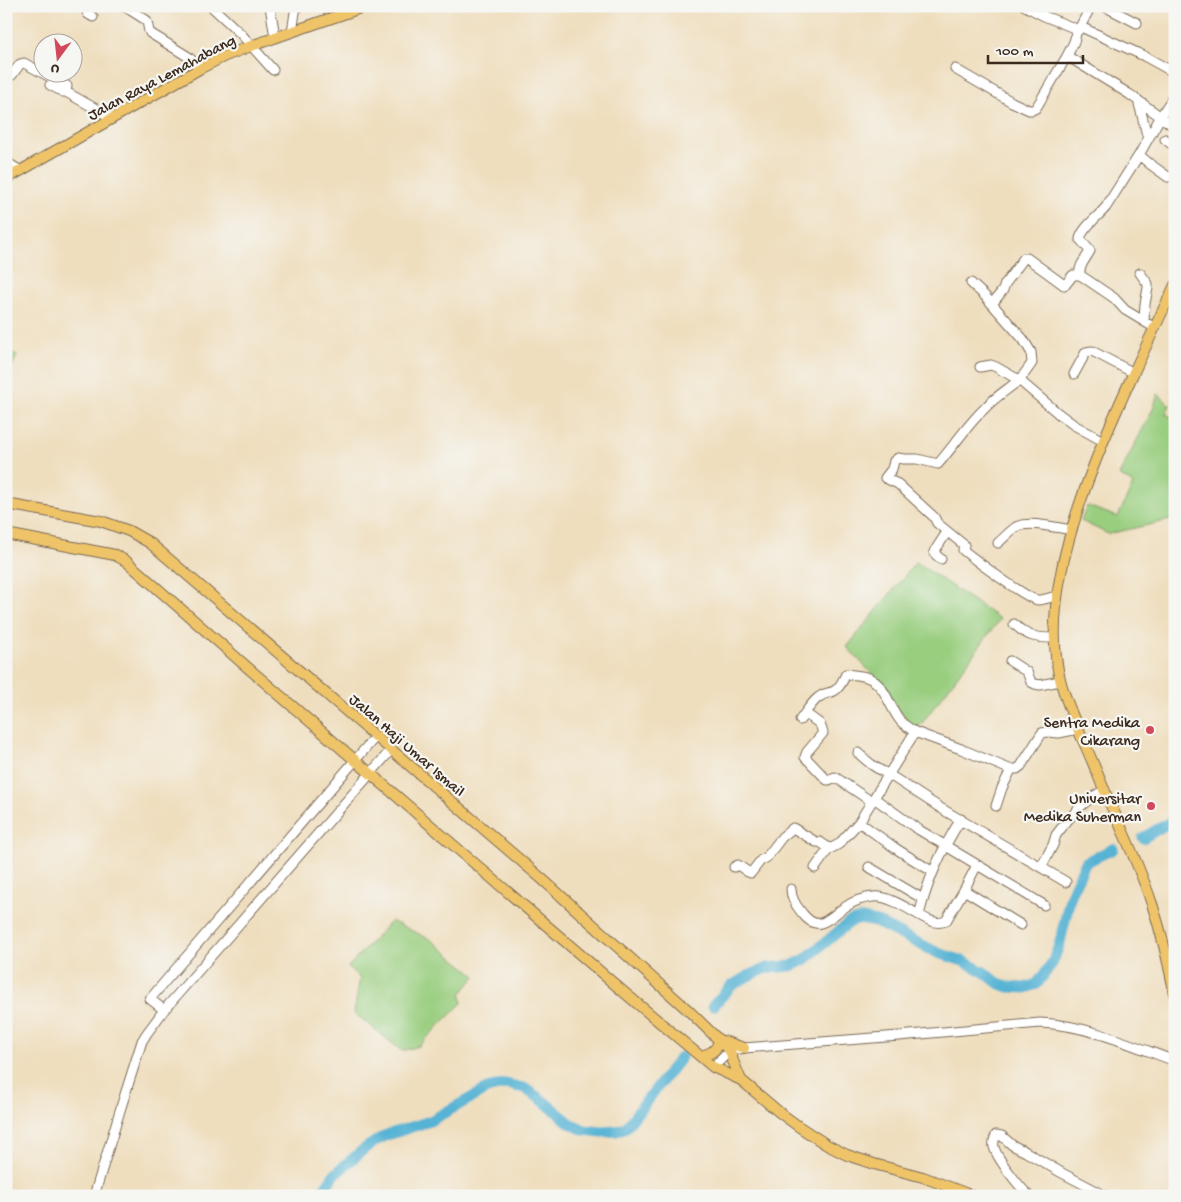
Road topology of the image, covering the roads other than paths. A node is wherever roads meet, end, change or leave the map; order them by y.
1 (91, 6) edge
2 (211, 6) edge
3 (270, 6) edge
4 (296, 6) edge
5 (366, 6) edge
6 (1025, 6) edge
7 (1091, 6) edge
8 (1104, 6) edge
9 (125, 7) edge
10 (93, 17) dead end
11 (1137, 23) dead end
12 (1078, 29) junction
13 (292, 32) junction
14 (275, 37) junction
15 (251, 46) junction
16 (1066, 56) junction
17 (201, 68) junction
18 (955, 69) dead end
19 (273, 70) dead end
20 (6, 71) edge
21 (1175, 73) edge
22 (50, 85) dead end
23 (66, 92) junction
24 (1175, 95) edge
25 (1138, 100) junction
26 (1161, 116) junction
27 (112, 118) junction
28 (1172, 125) dead end
29 (1148, 139) junction
30 (1165, 139) dead end
31 (1175, 145) edge
32 (1139, 155) junction
33 (6, 162) edge
34 (20, 171) junction
35 (1175, 176) edge
36 (6, 179) edge
37 (1140, 273) dead end
38 (1080, 275) junction
39 (971, 284) dead end
40 (1175, 284) edge
41 (992, 304) junction
42 (1144, 321) junction
43 (1155, 328) junction
44 (980, 367) dead end
45 (1134, 372) junction
46 (1074, 374) dead end
47 (1019, 380) junction
48 (1104, 441) junction
49 (6, 504) edge
50 (1072, 530) junction
51 (947, 532) junction
52 (6, 534) edge
53 (998, 543) dead end
54 (941, 559) dead end
55 (1057, 596) junction
56 (1014, 624) dead end
57 (1054, 638) junction
58 (1010, 661) dead end
59 (1060, 681) junction
60 (1078, 729) junction
61 (915, 732) junction
62 (376, 736) junction
63 (391, 750) junction
64 (858, 754) dead end
65 (356, 759) junction
66 (1011, 770) junction
67 (371, 772) junction
68 (888, 774) junction
69 (1105, 790) junction
70 (873, 800) junction
71 (996, 806) dead end
72 (961, 820) junction
73 (859, 822) junction
74 (945, 845) junction
75 (830, 849) junction
76 (977, 865) junction
77 (734, 867) dead end
78 (869, 867) dead end
79 (1041, 867) junction
80 (815, 868) dead end
81 (933, 872) junction
82 (1066, 882) dead end
83 (791, 889) dead end
84 (964, 890) junction
85 (923, 899) junction
86 (1044, 905) dead end
87 (919, 916) junction
88 (1021, 925) dead end
89 (1175, 996) edge
90 (164, 1010) junction
91 (716, 1038) junction
92 (744, 1048) junction
93 (730, 1051) junction
94 (698, 1054) junction
95 (1175, 1061) edge
96 (713, 1066) junction
97 (741, 1080) junction
98 (94, 1196) edge
99 (973, 1196) edge
100 (1029, 1196) edge
101 (1106, 1196) edge

1 - 10 street
2 - 15 street
3 - 14 street
4 - 13 street
5 - 13 main road, Jalan Raya Lemahabang
6 - 12 street
7 - 12 street
8 - 11 street
9 - 17 street
12 - 16 street
12 - 21 street
13 - 14 main road, Jalan Raya Lemahabang
14 - 15 main road, Jalan Raya Lemahabang
15 - 17 main road, Jalan Raya Lemahabang
15 - 19 street
16 - 18 street
16 - 25 street
17 - 27 main road, Jalan Raya Lemahabang
20 - 23 street
22 - 23 street
23 - 27 street
24 - 26 street
25 - 26 street
25 - 29 street
26 - 28 street
26 - 29 street
27 - 34 main road, Jalan Raya Lemahabang
29 - 32 street
30 - 31 street
32 - 35 street
32 - 38 street
33 - 34 street
34 - 36 main road, Jalan Raya Lemahabang
37 - 42 street
38 - 41 street
38 - 42 street
39 - 41 street
40 - 43 main road
41 - 47 street
42 - 43 street
43 - 45 main road
44 - 47 street
45 - 46 street
45 - 48 main road
47 - 48 street
47 - 51 street
48 - 50 main road
49 - 62 main road, Jalan Haji Umar Ismail
50 - 53 street
50 - 55 main road
51 - 54 street
51 - 55 street
52 - 65 main road, Jalan Haji Umar Ismail
55 - 57 main road
56 - 57 street
57 - 59 main road
58 - 59 street
59 - 60 main road
60 - 66 street
60 - 69 main road
61 - 66 street
61 - 68 street
61 - 70 street
62 - 63 main road, Jalan Haji Umar Ismail
62 - 65 street
63 - 67 street
63 - 91 main road, Jalan Haji Umar Ismail
64 - 68 street
65 - 67 main road, Jalan Haji Umar Ismail
65 - 90 street
66 - 71 street
67 - 90 street
67 - 94 main road, Jalan Haji Umar Ismail
68 - 70 street
68 - 72 street
69 - 79 street
69 - 89 main road
70 - 73 street
70 - 74 street
72 - 74 street
72 - 79 street
73 - 75 street
73 - 81 street
74 - 76 street
74 - 81 street
75 - 77 street
75 - 80 street
76 - 84 street
76 - 86 street
78 - 85 street
79 - 82 street
81 - 85 street
83 - 87 street
84 - 87 street
84 - 88 street
85 - 87 street
90 - 98 street
91 - 92 main road
91 - 93 main road, Jalan Haji Umar Ismail
91 - 94 main road
92 - 93 street
92 - 95 street
93 - 96 street
93 - 97 main road, Jalan Haji Umar Ismail
94 - 96 main road, Jalan Haji Umar Ismail
96 - 97 main road, Jalan Haji Umar Ismail
97 - 99 main road, Jalan Haji Umar Ismail
100 - 101 street

